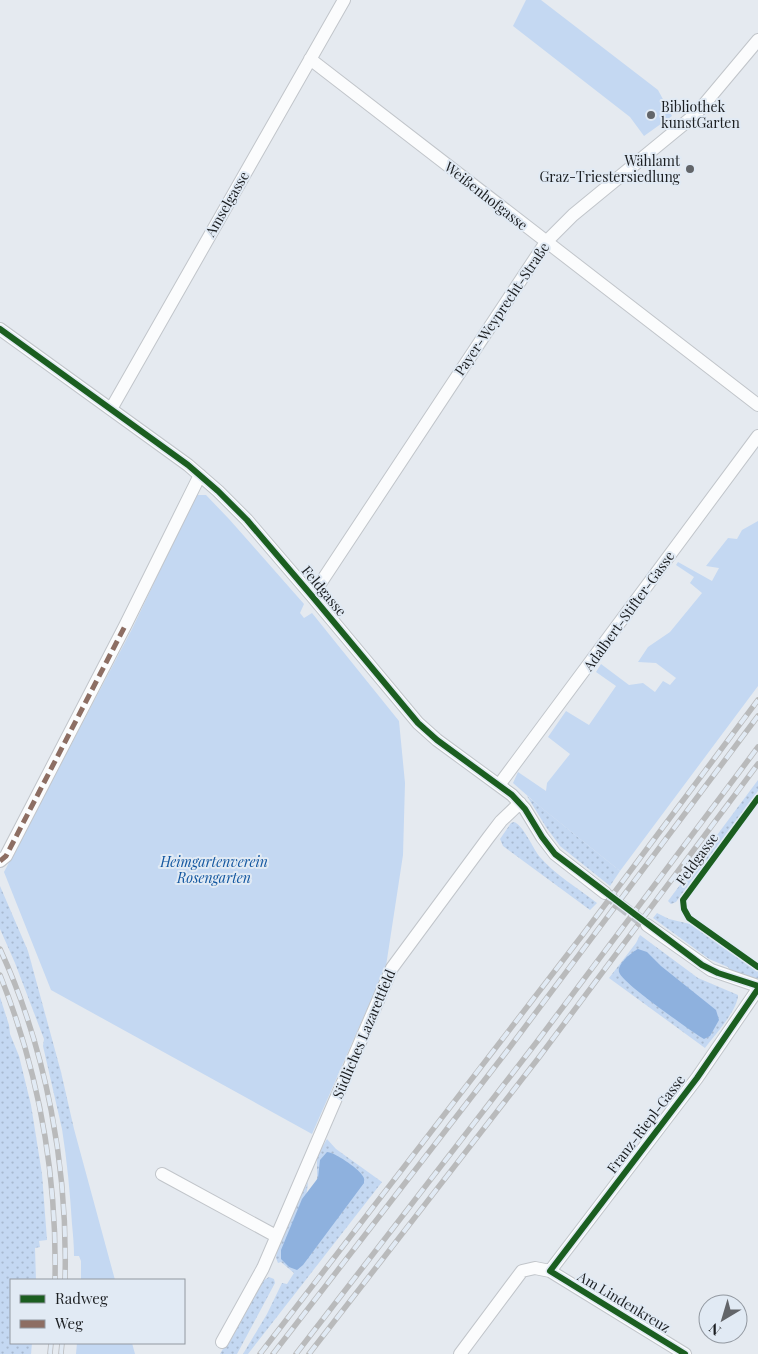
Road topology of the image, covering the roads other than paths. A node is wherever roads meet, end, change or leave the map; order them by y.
1 (344, 0) edge
2 (758, 40) edge
3 (310, 59) junction
4 (546, 242) junction
5 (0, 329) edge
6 (758, 405) edge
7 (111, 409) junction
8 (758, 436) edge
9 (200, 475) junction
10 (312, 596) junction
11 (499, 785) junction
12 (520, 803) junction
13 (0, 861) edge
14 (605, 892) tunnel mouth
15 (647, 925) tunnel mouth
16 (758, 988) edge
17 (162, 1174) dead end
18 (276, 1236) junction
19 (550, 1271) junction
20 (222, 1342) dead end
21 (460, 1354) edge
22 (685, 1354) edge

1 - 3 street, Amselgasse
2 - 4 street, Payer-Weyprecht-Straße
3 - 4 street, Weißenhofgasse
3 - 7 street, Amselgasse
4 - 6 street, Weißenhofgasse
4 - 10 street, Payer-Weyprecht-Straße
5 - 7 street, Feldgasse
7 - 9 street, Feldgasse
8 - 11 street, Adalbert-Stifter-Gasse
9 - 10 street, Feldgasse
9 - 13 street
10 - 11 street, Feldgasse
11 - 12 street, Feldgasse
12 - 14 street, Feldgasse
12 - 18 street, Südliches Lazarettfeld
15 - 16 street
16 - 19 street, Franz-Riepl-Gasse
17 - 18 street
18 - 20 street, Südliches Lazarettfeld
19 - 21 street
19 - 22 street, Am Lindenkreuz

